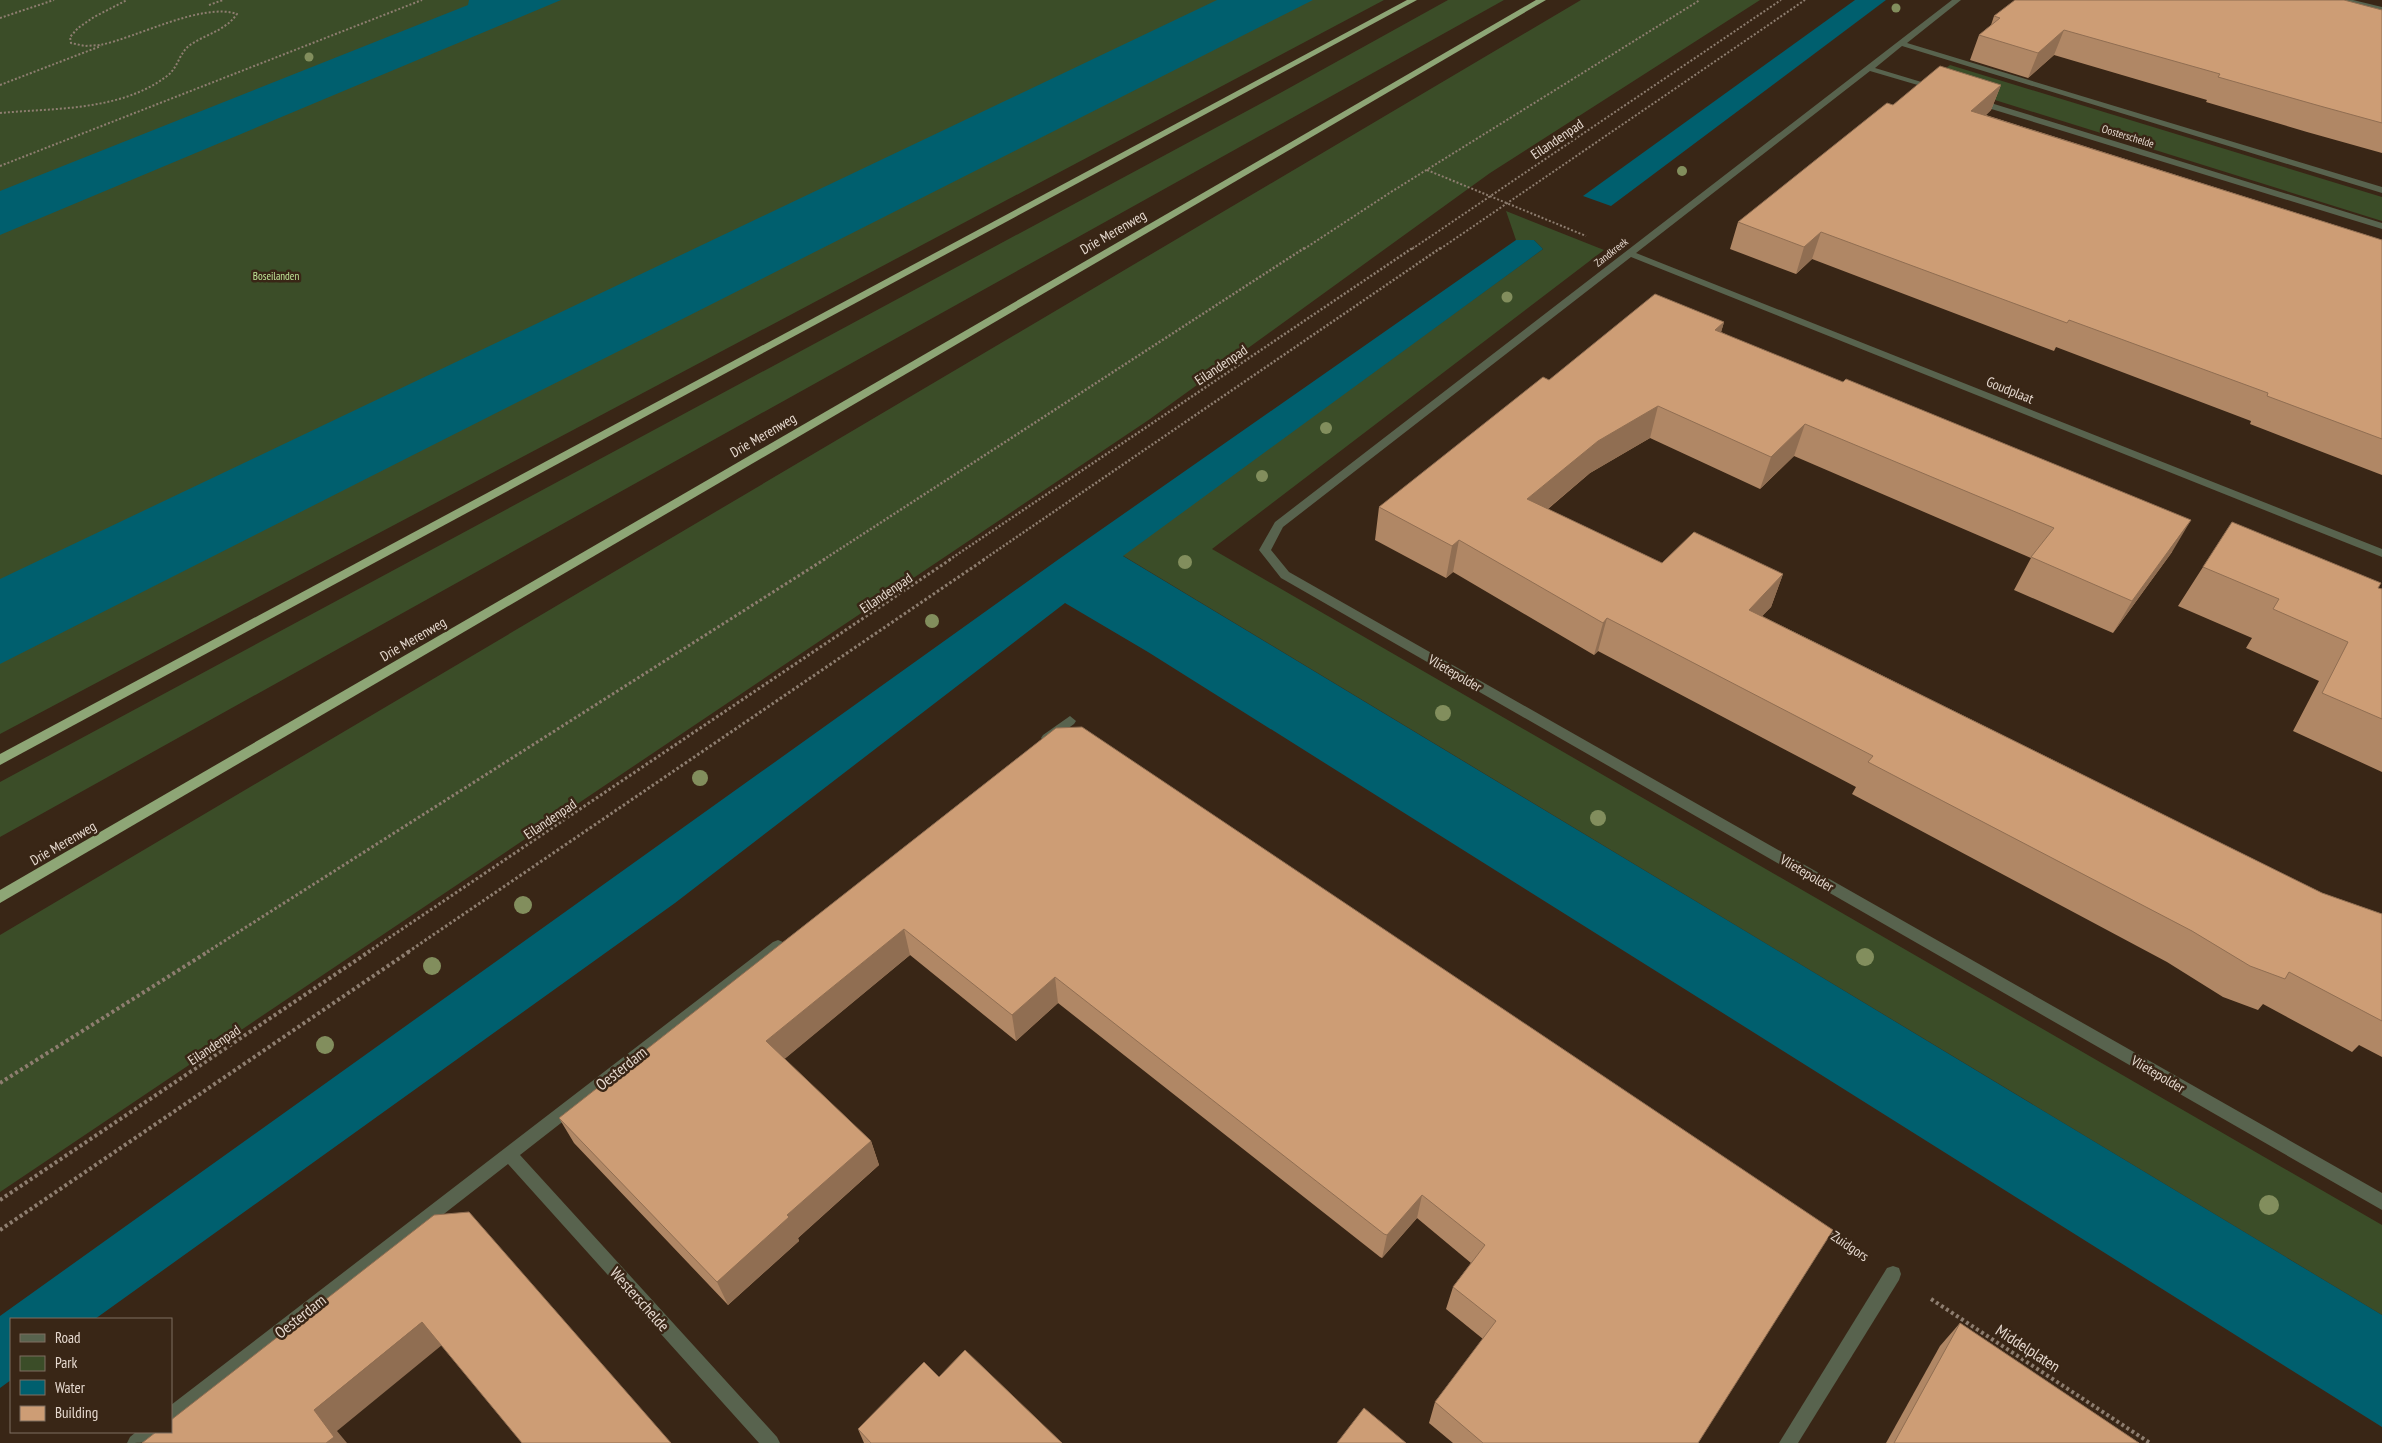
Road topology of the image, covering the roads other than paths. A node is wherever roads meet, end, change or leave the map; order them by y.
1 (1414, 0) edge
2 (1542, 0) edge
3 (1957, 0) edge
4 (2344, 0) edge
5 (2382, 9) edge
6 (1903, 44) junction
7 (1868, 68) junction
8 (1944, 92) edge
9 (1973, 100) edge
10 (2382, 190) edge
11 (2382, 226) edge
12 (1628, 253) junction
13 (1279, 524) joint
14 (2382, 553) edge
15 (1070, 721) dead end
16 (1039, 745) edge
17 (0, 760) edge
18 (0, 897) edge
19 (794, 934) edge
20 (509, 1154) junction
21 (2382, 1202) edge
22 (1893, 1274) road end
23 (172, 1415) edge
24 (149, 1433) edge
25 (136, 1443) edge
26 (771, 1443) edge
27 (1788, 1443) edge

1 - 17 highway
2 - 18 highway, Drie Merenweg
3 - 6 street, Zandkreek
4 - 5 street
6 - 7 street, Zandkreek
6 - 10 street, Oosterschelde
7 - 8 street
7 - 12 street, Zandkreek
9 - 11 street, Oosterschelde
12 - 13 street, Zandkreek
12 - 14 street, Goudplaat
13 - 21 street, Vlietepolder
15 - 16 street
19 - 20 street, Oesterdam
20 - 23 street, Oesterdam
20 - 26 street, Westerschelde
22 - 27 street
24 - 25 street

